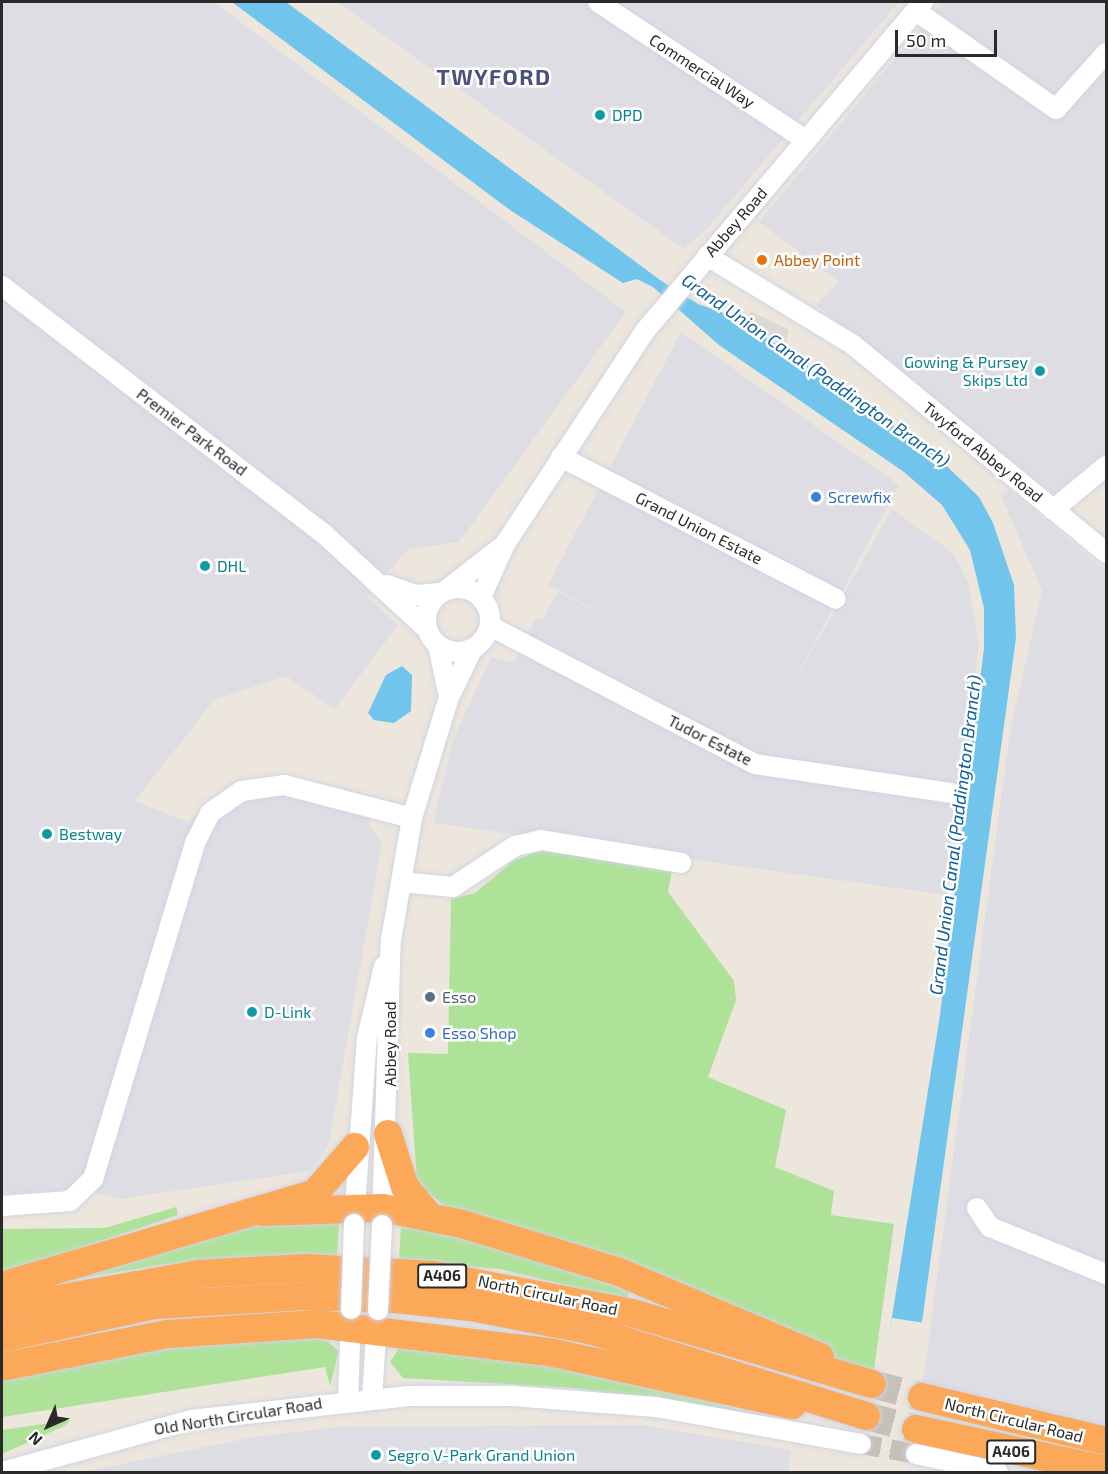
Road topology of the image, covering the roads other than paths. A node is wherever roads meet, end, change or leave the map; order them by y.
1 (598, 2) edge
2 (919, 6) edge
3 (1107, 53) edge
4 (806, 140) junction
5 (707, 256) junction
6 (2, 286) edge
7 (561, 458) junction
8 (1107, 465) edge
9 (1053, 510) junction
10 (505, 544) junction
11 (1107, 553) edge
12 (380, 581) junction
13 (445, 591) junction
14 (482, 597) junction
15 (836, 599) dead end
16 (489, 626) junction
17 (427, 628) junction
18 (438, 645) junction
19 (473, 648) junction
20 (449, 697) junction
21 (951, 793) dead end
22 (412, 818) junction
23 (681, 863) dead end
24 (401, 882) junction
25 (391, 940) junction
26 (388, 1134) junction
27 (355, 1147) junction
28 (2, 1206) edge
29 (977, 1208) dead end
30 (263, 1212) junction
31 (354, 1216) junction
32 (382, 1217) junction
33 (430, 1217) junction
34 (1107, 1274) edge
35 (2, 1286) edge
36 (2, 1309) edge
37 (364, 1319) junction
38 (2, 1338) edge
39 (2, 1366) edge
40 (922, 1397) tunnel mouth
41 (372, 1398) junction
42 (348, 1400) junction
43 (916, 1442) joint
44 (1107, 1442) edge
45 (861, 1444) tunnel mouth
46 (1107, 1470) edge
47 (2, 1472) edge
48 (998, 1473) edge

1 - 4 street, Commercial Way
2 - 3 street
2 - 4 street, Abbey Road
4 - 5 street, Abbey Road
5 - 7 street, Abbey Road
5 - 9 street, Twyford Abbey Road
6 - 12 street, Premier Park Road
7 - 10 street, Abbey Road
7 - 15 street, Grand Union Estate
8 - 9 street
9 - 11 street, Twyford Abbey Road
10 - 13 street, Abbey Road
10 - 14 street, Abbey Road
12 - 13 street, Premier Park Road
12 - 17 street, Premier Park Road
13 - 14 street
13 - 17 street
14 - 16 street
16 - 19 street
16 - 21 street, Tudor Estate
17 - 18 street
18 - 19 street
18 - 20 street, Abbey Road
19 - 20 street, Abbey Road
20 - 22 street, Abbey Road
22 - 24 street, Abbey Road
22 - 28 street
23 - 24 street
24 - 25 street, Abbey Road
25 - 26 street, Abbey Road
25 - 27 street, Abbey Road
26 - 32 street, Abbey Road
26 - 33 highway
27 - 30 highway
27 - 31 street, Abbey Road
29 - 34 street
30 - 31 highway
30 - 35 highway
31 - 32 highway
31 - 37 street, Abbey Road, bridge
32 - 33 highway
32 - 37 street, Abbey Road, bridge
33 - 36 highway, North Circular Road / A406
37 - 38 highway, North Circular Road / A406
37 - 39 highway
37 - 41 street, Abbey Road
37 - 42 street, Abbey Road
40 - 44 highway, North Circular Road / A406
41 - 42 street, Old North Circular Road
41 - 45 street, Old North Circular Road
42 - 47 street, Old North Circular Road
43 - 46 highway, North Circular Road / A406
43 - 48 street

